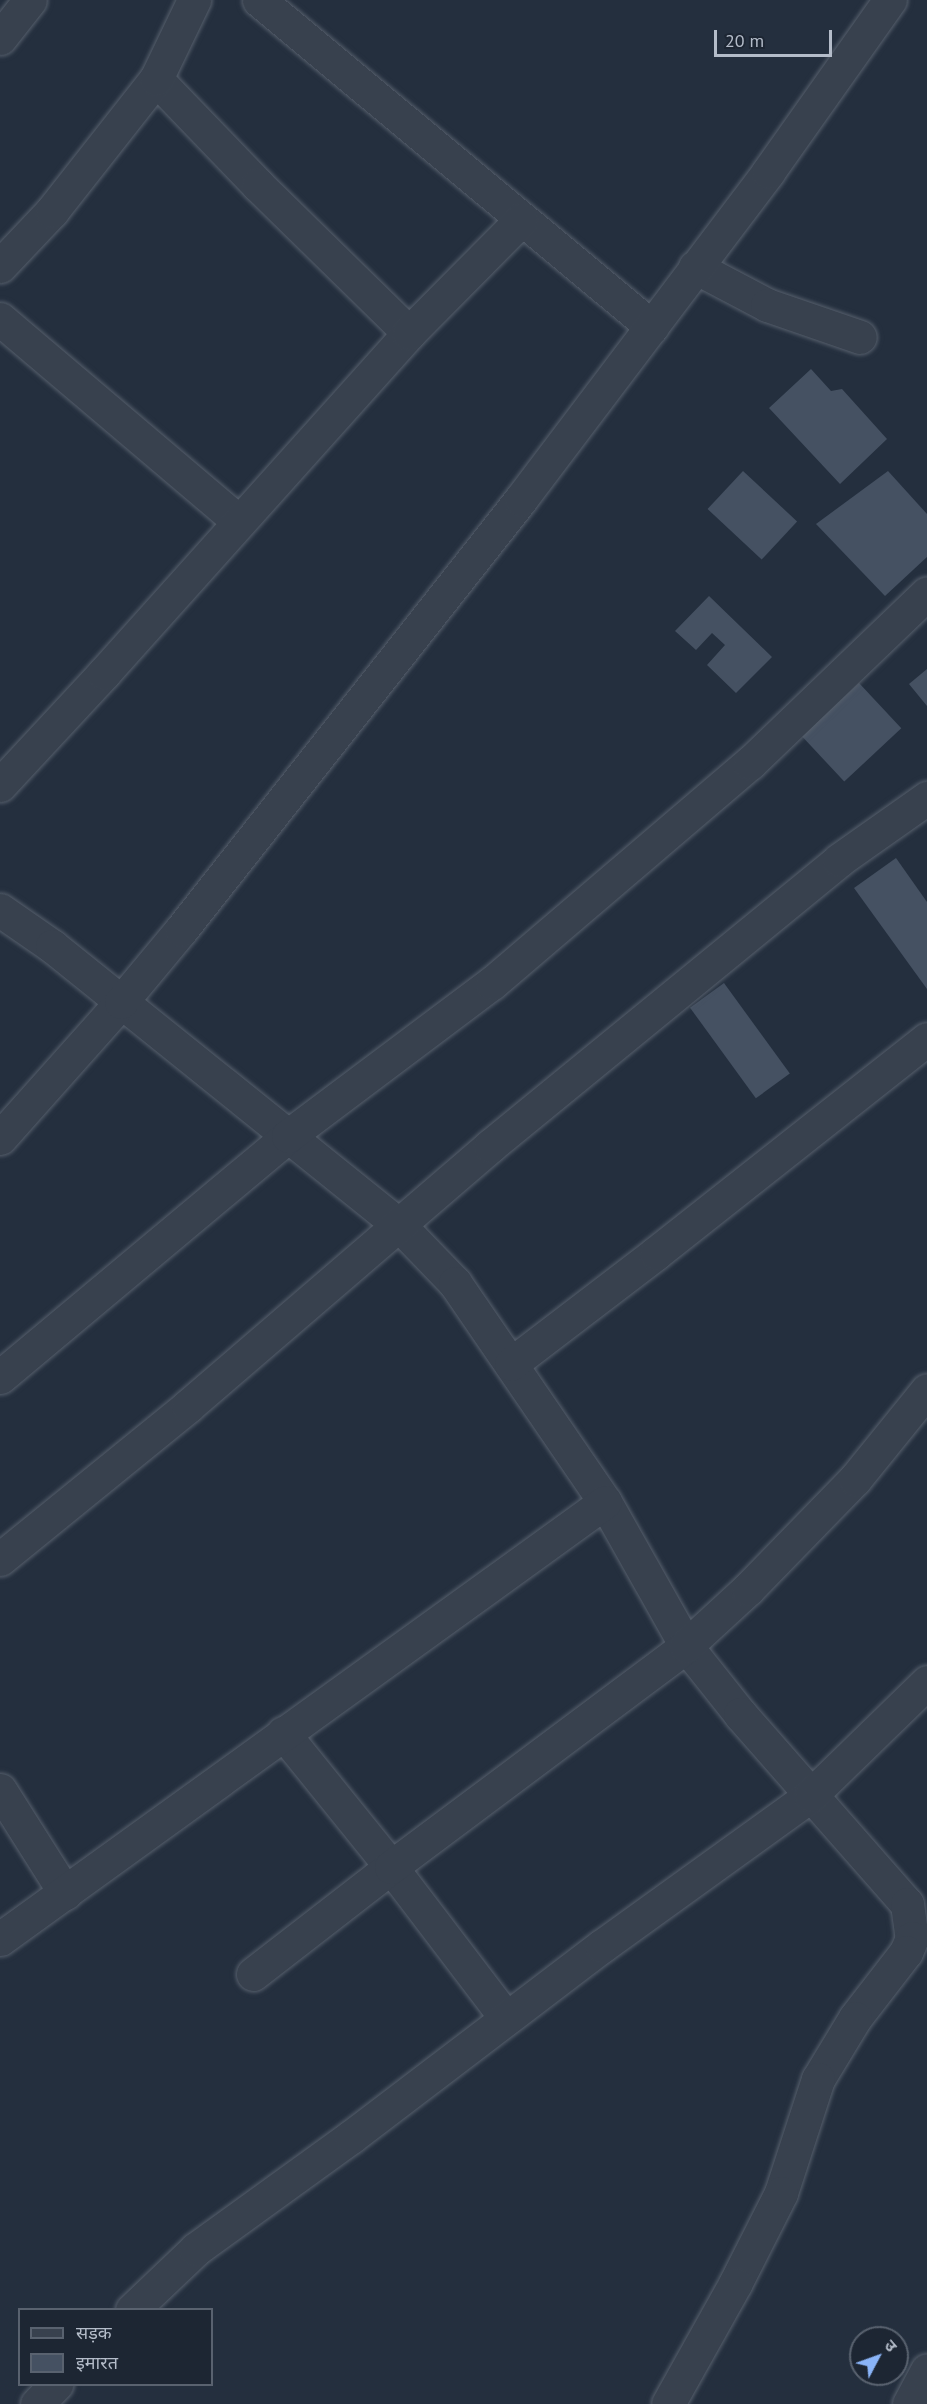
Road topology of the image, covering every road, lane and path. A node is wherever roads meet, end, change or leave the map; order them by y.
1 (30, 0) edge
2 (194, 0) edge
3 (259, 0) edge
4 (890, 0) edge
5 (0, 38) edge
6 (156, 79) junction
7 (521, 220) junction
8 (0, 266) edge
9 (695, 267) junction
10 (0, 319) edge
11 (652, 327) junction
12 (409, 333) junction
13 (860, 337) dead end
14 (238, 521) junction
15 (927, 593) edge
16 (0, 785) edge
17 (927, 798) edge
18 (0, 910) edge
19 (121, 1002) junction
20 (927, 1039) edge
21 (288, 1136) junction
22 (0, 1138) edge
23 (400, 1226) junction
24 (511, 1364) junction
25 (0, 1377) edge
26 (927, 1390) edge
27 (605, 1502) junction
28 (0, 1558) edge
29 (686, 1646) junction
30 (927, 1682) edge
31 (283, 1733) junction
32 (0, 1790) edge
33 (811, 1795) junction
34 (391, 1867) junction
35 (65, 1893) junction
36 (919, 1932) edge
37 (0, 1939) edge
38 (253, 1974) dead end
39 (506, 2018) junction
40 (134, 2308) edge
41 (927, 2370) edge
42 (55, 2386) edge
43 (37, 2404) edge
44 (668, 2404) edge
45 (909, 2404) edge

1 - 5 street
2 - 6 street
3 - 7 street
4 - 9 street
6 - 8 street
6 - 12 street
7 - 11 street
7 - 12 street
9 - 11 street
9 - 13 street
10 - 14 street
11 - 19 street
12 - 14 street
14 - 16 street
15 - 21 street
17 - 23 street
18 - 19 street
19 - 21 street
19 - 22 street
20 - 24 street
21 - 23 street
21 - 25 street
23 - 24 street
23 - 28 street
24 - 27 street
26 - 29 street
27 - 29 street
27 - 31 street
29 - 33 street
29 - 34 street
30 - 33 street
31 - 34 street
31 - 35 street
32 - 35 street
33 - 36 street
33 - 39 street
34 - 38 street
34 - 39 street
35 - 37 street
36 - 44 street
39 - 40 street
41 - 45 street
42 - 43 street

